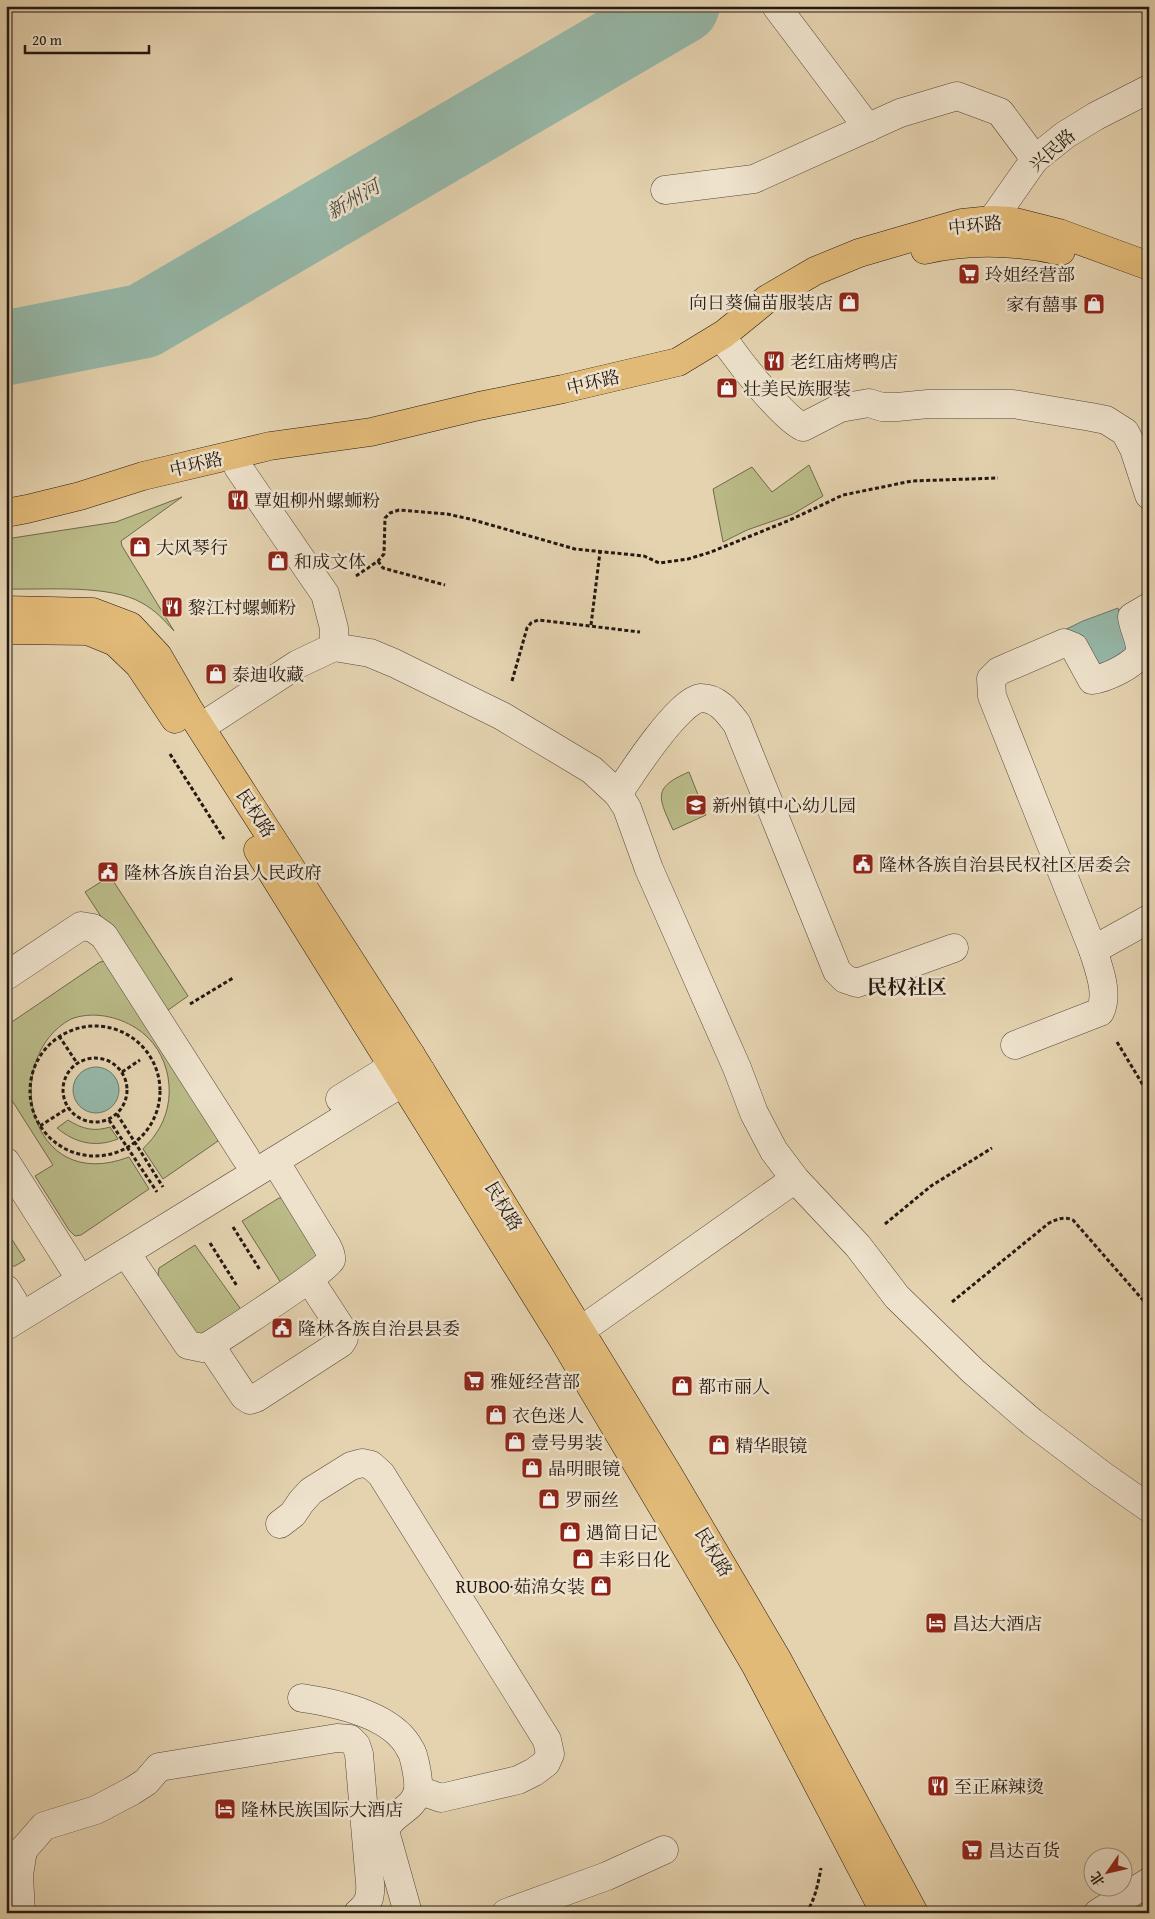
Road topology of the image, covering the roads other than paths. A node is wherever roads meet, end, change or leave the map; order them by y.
1 (776, 6) edge
2 (1149, 89) edge
3 (1149, 98) edge
4 (868, 128) junction
5 (1035, 159) junction
6 (665, 190) dead end
7 (1000, 232) junction
8 (1149, 266) edge
9 (1149, 281) edge
10 (730, 347) junction
11 (238, 467) junction
12 (1149, 494) edge
13 (6, 513) edge
14 (6, 524) edge
15 (1149, 607) edge
16 (6, 610) edge
17 (6, 630) edge
18 (334, 647) junction
19 (201, 727) junction
20 (618, 794) junction
21 (1149, 919) edge
22 (954, 948) dead end
23 (1093, 950) junction
24 (6, 976) edge
25 (1015, 1045) dead end
26 (407, 1069) junction
27 (246, 1158) junction
28 (275, 1161) junction
29 (6, 1162) edge
30 (795, 1179) junction
31 (126, 1253) junction
32 (72, 1266) junction
33 (309, 1279) junction
34 (8, 1306) edge
35 (580, 1331) junction
36 (210, 1345) junction
37 (1149, 1508) edge
38 (280, 1524) dead end
39 (302, 1698) dead end
40 (418, 1790) junction
41 (664, 1850) dead end
42 (15, 1854) edge
43 (1149, 1882) edge
44 (21, 1913) edge
45 (358, 1913) edge
46 (408, 1913) edge
47 (506, 1913) edge
48 (885, 1913) edge
49 (914, 1913) edge
50 (1098, 1913) edge

1 - 4 street
2 - 5 street, 兴民路
3 - 7 street, 兴民路
4 - 5 street
4 - 6 street
5 - 7 street, 兴民路
7 - 8 main road, 中环路
7 - 9 main road, 中环路
7 - 10 main road, 中环路
7 - 13 main road, 中环路
10 - 11 main road, 中环路
10 - 12 street
11 - 14 main road, 中环路
11 - 18 street
15 - 23 street
16 - 19 main road, 民权路
17 - 26 main road, 民权路
18 - 19 street
18 - 20 street
19 - 26 main road, 民权路
20 - 22 street
20 - 30 street
21 - 23 street
23 - 25 street
24 - 27 street
26 - 27 street
26 - 28 street
26 - 35 main road, 民权路
26 - 48 main road, 民权路
27 - 32 street
28 - 31 street
28 - 33 street
29 - 32 street
30 - 35 street
30 - 37 street
31 - 34 street
31 - 36 street
32 - 34 street
33 - 36 street
33 - 36 street
35 - 49 main road, 民权路
38 - 40 street
39 - 40 street
40 - 46 street
41 - 47 street
42 - 44 street
42 - 45 street
43 - 50 street

